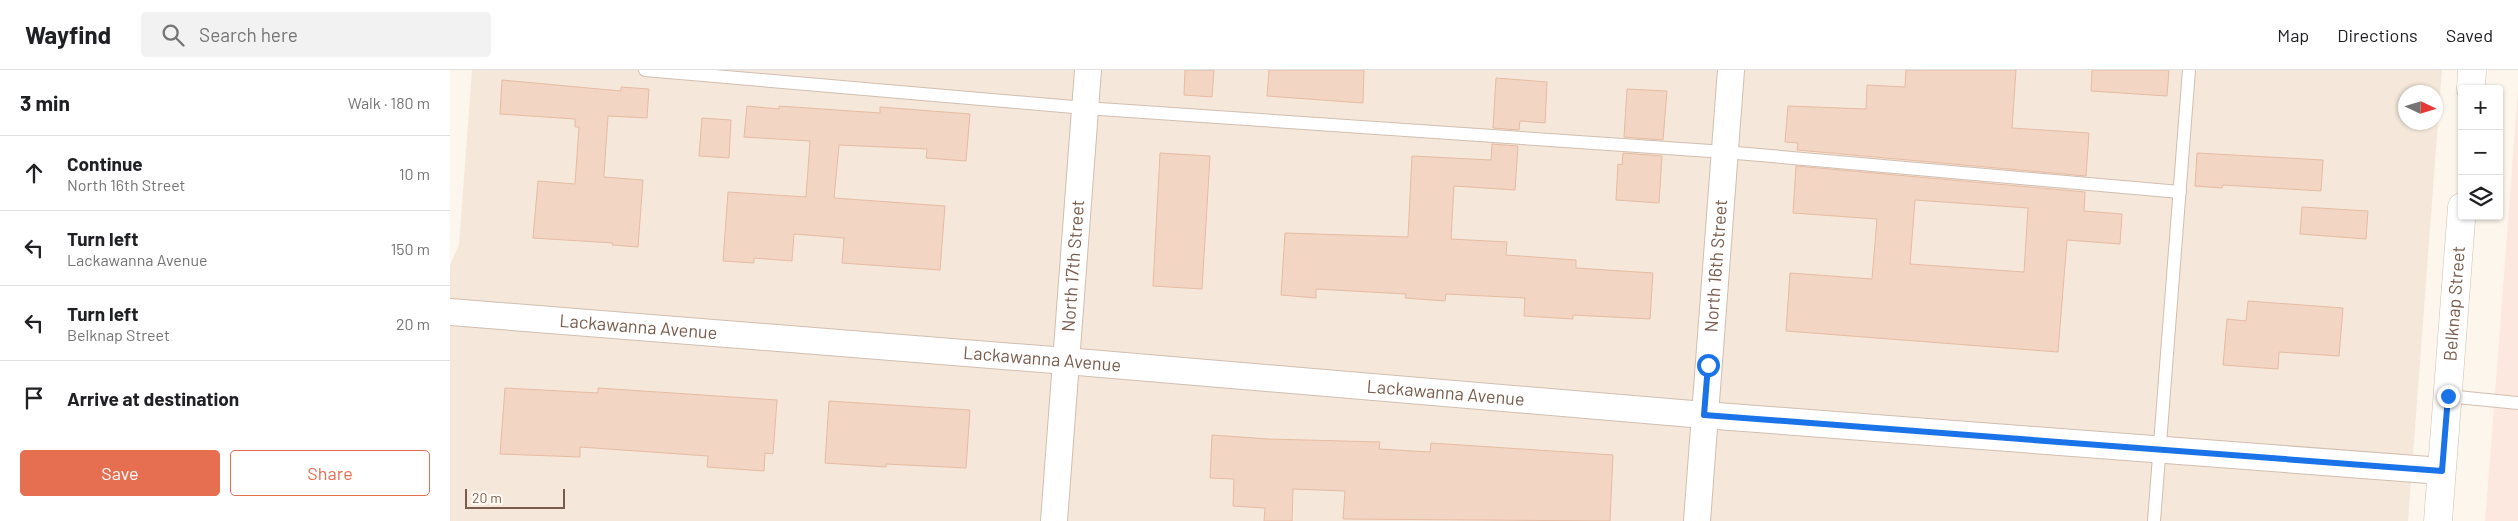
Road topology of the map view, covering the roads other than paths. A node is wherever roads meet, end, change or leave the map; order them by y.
1 (645, 70) edge
2 (1088, 70) edge
3 (1731, 70) edge
4 (2189, 70) edge
5 (2472, 70) edge
6 (2471, 85) edge
7 (1085, 108) junction
8 (1724, 152) junction
9 (2180, 192) junction
10 (2461, 220) edge
11 (450, 312) edge
12 (1066, 361) junction
13 (2448, 396) junction
14 (2518, 403) edge
15 (1704, 415) junction
16 (2159, 450) junction
17 (2442, 471) junction
18 (1054, 521) edge
19 (1697, 521) edge
20 (2154, 521) edge
21 (2438, 521) edge

1 - 7 lane
2 - 7 street, North 17th Street
3 - 8 street, North 16th Street
4 - 9 lane
5 - 6 street
7 - 8 lane
7 - 12 street, North 17th Street
8 - 9 lane
8 - 15 street, North 16th Street
9 - 16 lane
10 - 13 street, Belknap Street
11 - 12 street, Lackawanna Avenue
12 - 15 street, Lackawanna Avenue
12 - 18 street, North 17th Street
13 - 14 lane
13 - 17 street, Belknap Street
15 - 16 street, Lackawanna Avenue
15 - 19 street, North 16th Street
16 - 17 street, Lackawanna Avenue
16 - 20 lane
17 - 21 street, Belknap Street

